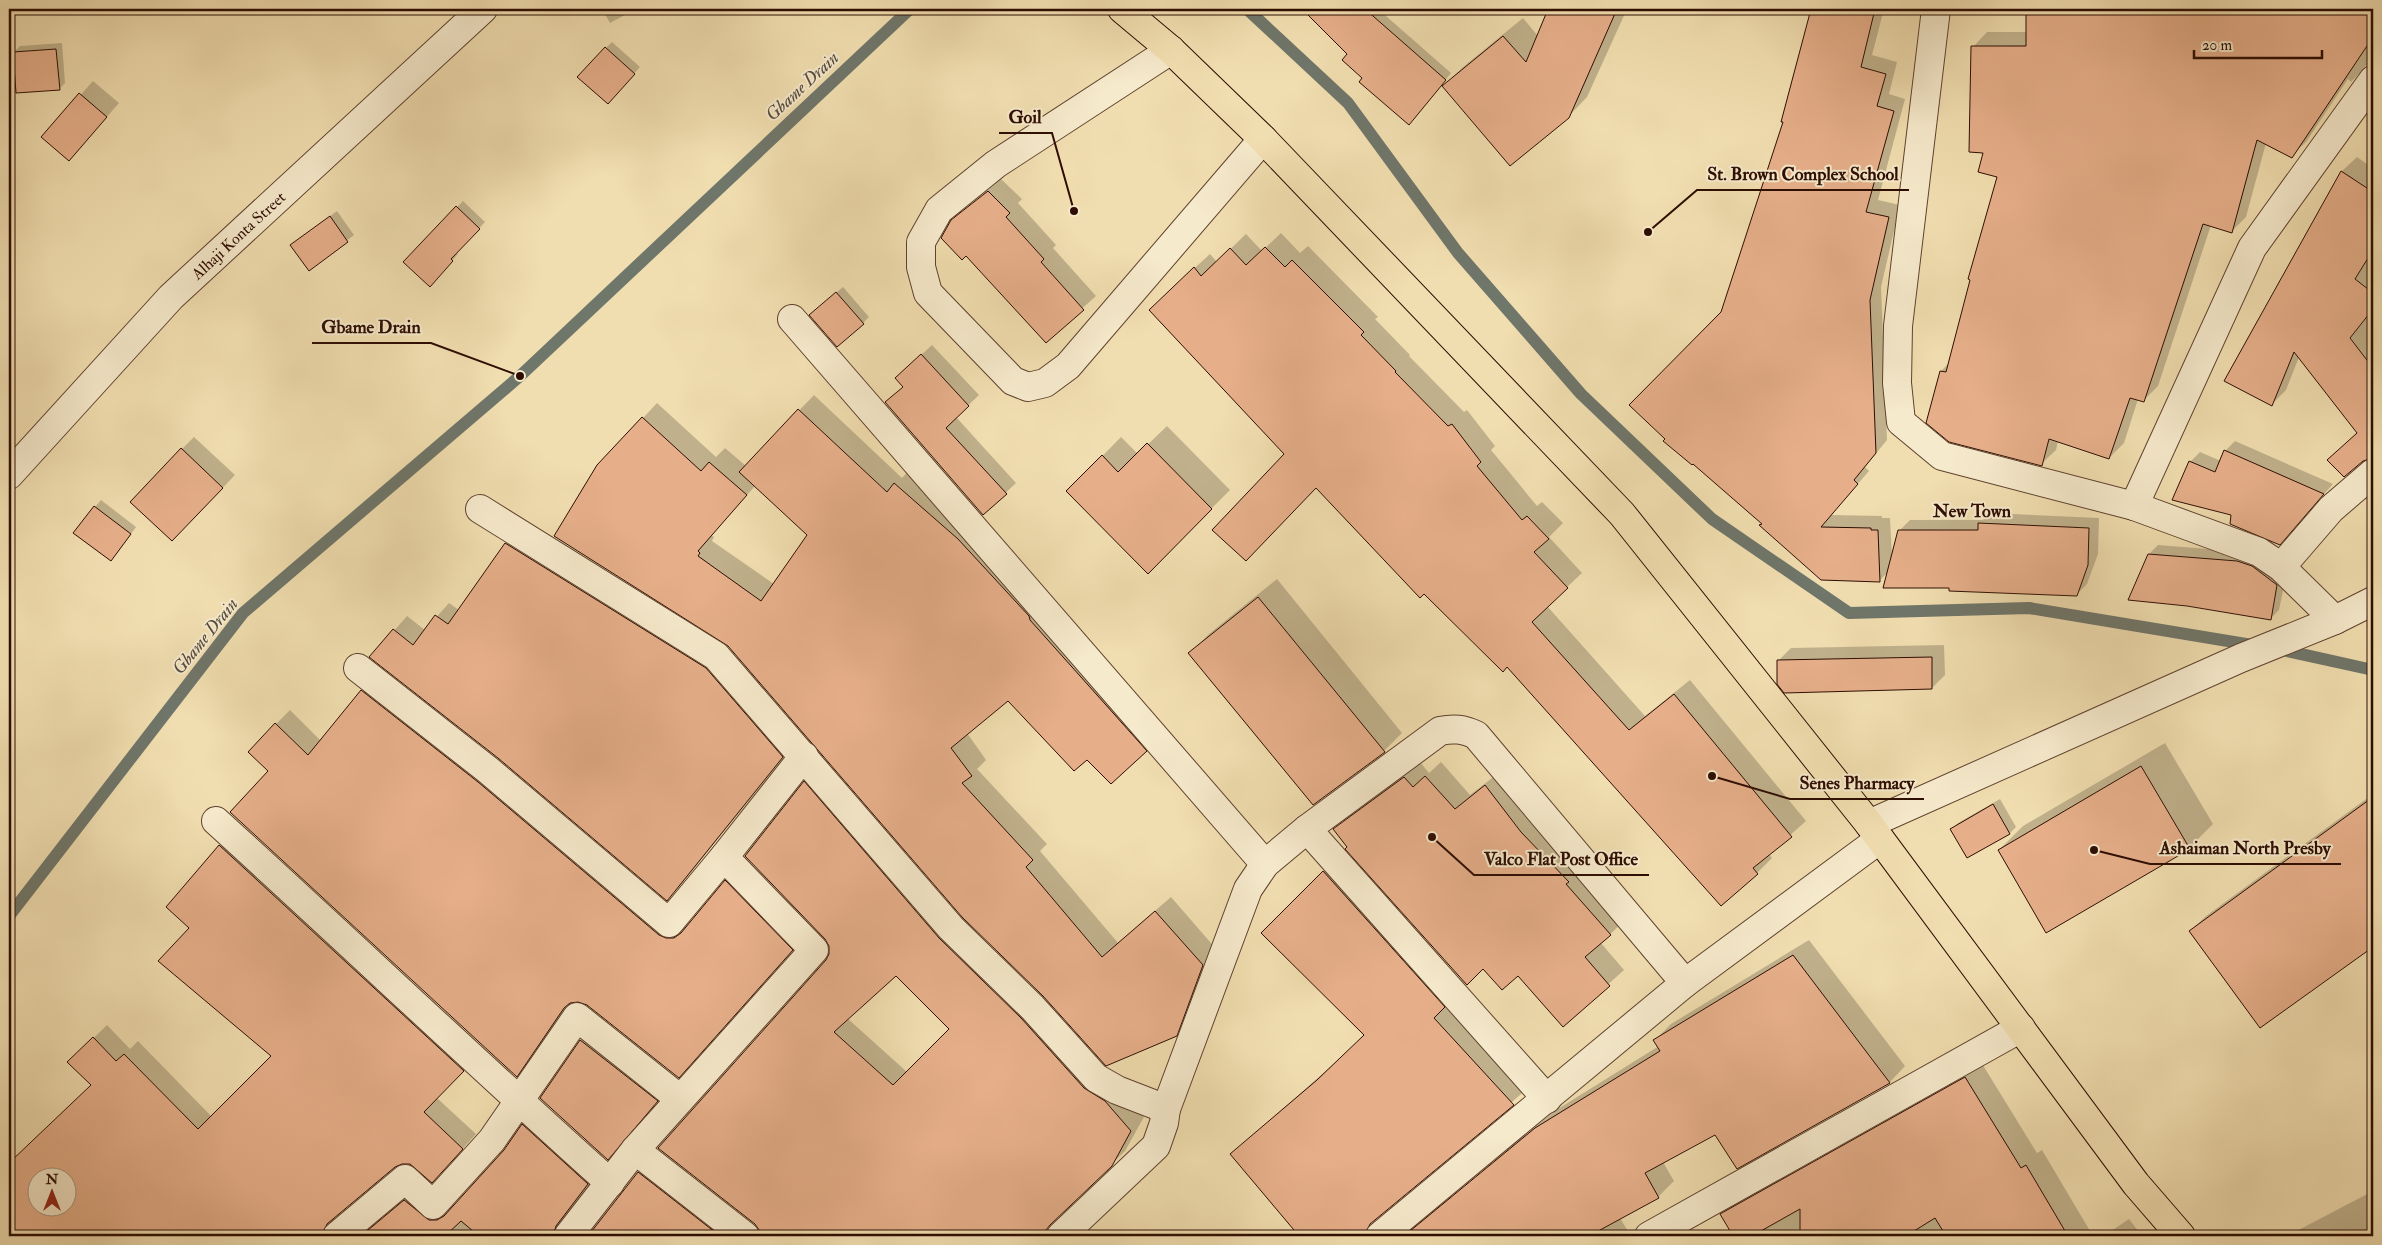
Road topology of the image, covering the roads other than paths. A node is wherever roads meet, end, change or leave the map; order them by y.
1 (483, 9) edge
2 (1122, 9) edge
3 (1936, 9) edge
4 (1170, 50) junction
5 (2373, 80) edge
6 (1263, 139) junction
7 (792, 319) dead end
8 (2373, 473) edge
9 (9, 475) edge
10 (2134, 506) junction
11 (480, 508) dead end
12 (2281, 567) junction
13 (2373, 601) edge
14 (2335, 620) junction
15 (358, 668) dead end
16 (804, 756) junction
17 (216, 821) dead end
18 (1306, 829) junction
19 (1875, 832) junction
20 (724, 857) junction
21 (1265, 864) junction
22 (1685, 983) junction
23 (2021, 1028) junction
24 (1546, 1099) junction
25 (680, 1100) junction
26 (518, 1102) junction
27 (1166, 1109) junction
28 (634, 1150) junction
29 (610, 1183) junction
30 (338, 1236) edge
31 (568, 1236) edge
32 (745, 1236) edge
33 (1062, 1236) edge
34 (1380, 1236) edge
35 (1649, 1236) edge
36 (2181, 1236) edge

1 - 9 street, Alhaji Konta Street
2 - 4 main road
3 - 10 street
4 - 6 main road
4 - 6 street
5 - 10 street
6 - 19 main road
7 - 21 street
8 - 12 street
10 - 12 street
11 - 16 street
12 - 14 street
13 - 14 street
14 - 19 street
15 - 20 street
16 - 20 street
16 - 27 street
17 - 26 street
18 - 21 street
18 - 22 street
18 - 24 street
19 - 22 street
19 - 23 main road
20 - 25 street
21 - 27 street
22 - 24 street
23 - 35 street
23 - 36 main road
24 - 34 street
25 - 26 street
25 - 28 street
26 - 29 street
26 - 30 street
27 - 33 street
28 - 29 street
28 - 32 street
29 - 31 street

